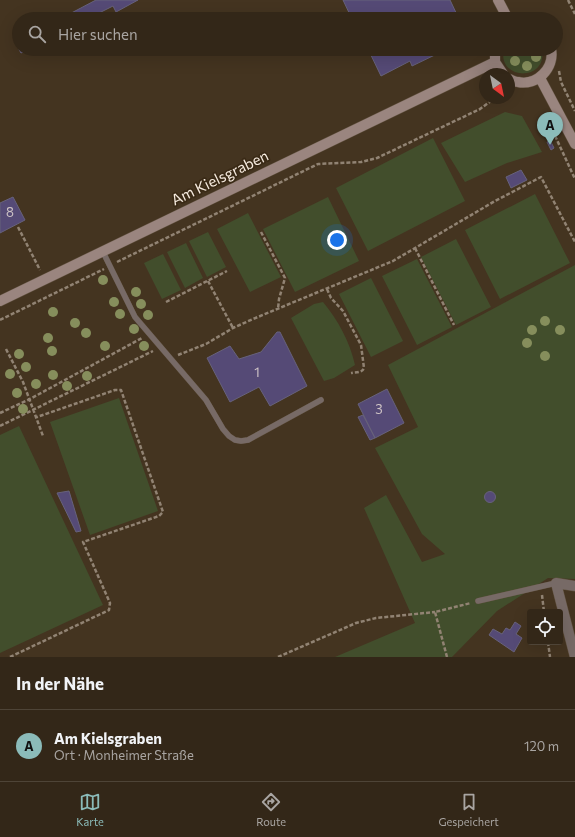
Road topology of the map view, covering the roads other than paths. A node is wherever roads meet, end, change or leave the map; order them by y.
1 (498, 0) edge
2 (504, 12) edge
3 (495, 56) edge
4 (551, 56) edge
5 (495, 62) junction
6 (498, 68) edge
7 (540, 78) junction
8 (515, 81) edge
9 (575, 144) edge
10 (103, 252) junction
11 (0, 301) edge
12 (321, 400) dead end
13 (556, 583) junction
14 (575, 586) edge
15 (478, 601) road end
16 (575, 657) edge

1 - 2 street
3 - 5 street
4 - 7 street
5 - 6 street
5 - 10 street, Am Kielsgraben
7 - 8 street
7 - 9 street
10 - 11 street, Am Kielsgraben
10 - 12 lane
13 - 14 street
13 - 15 lane
13 - 16 street

